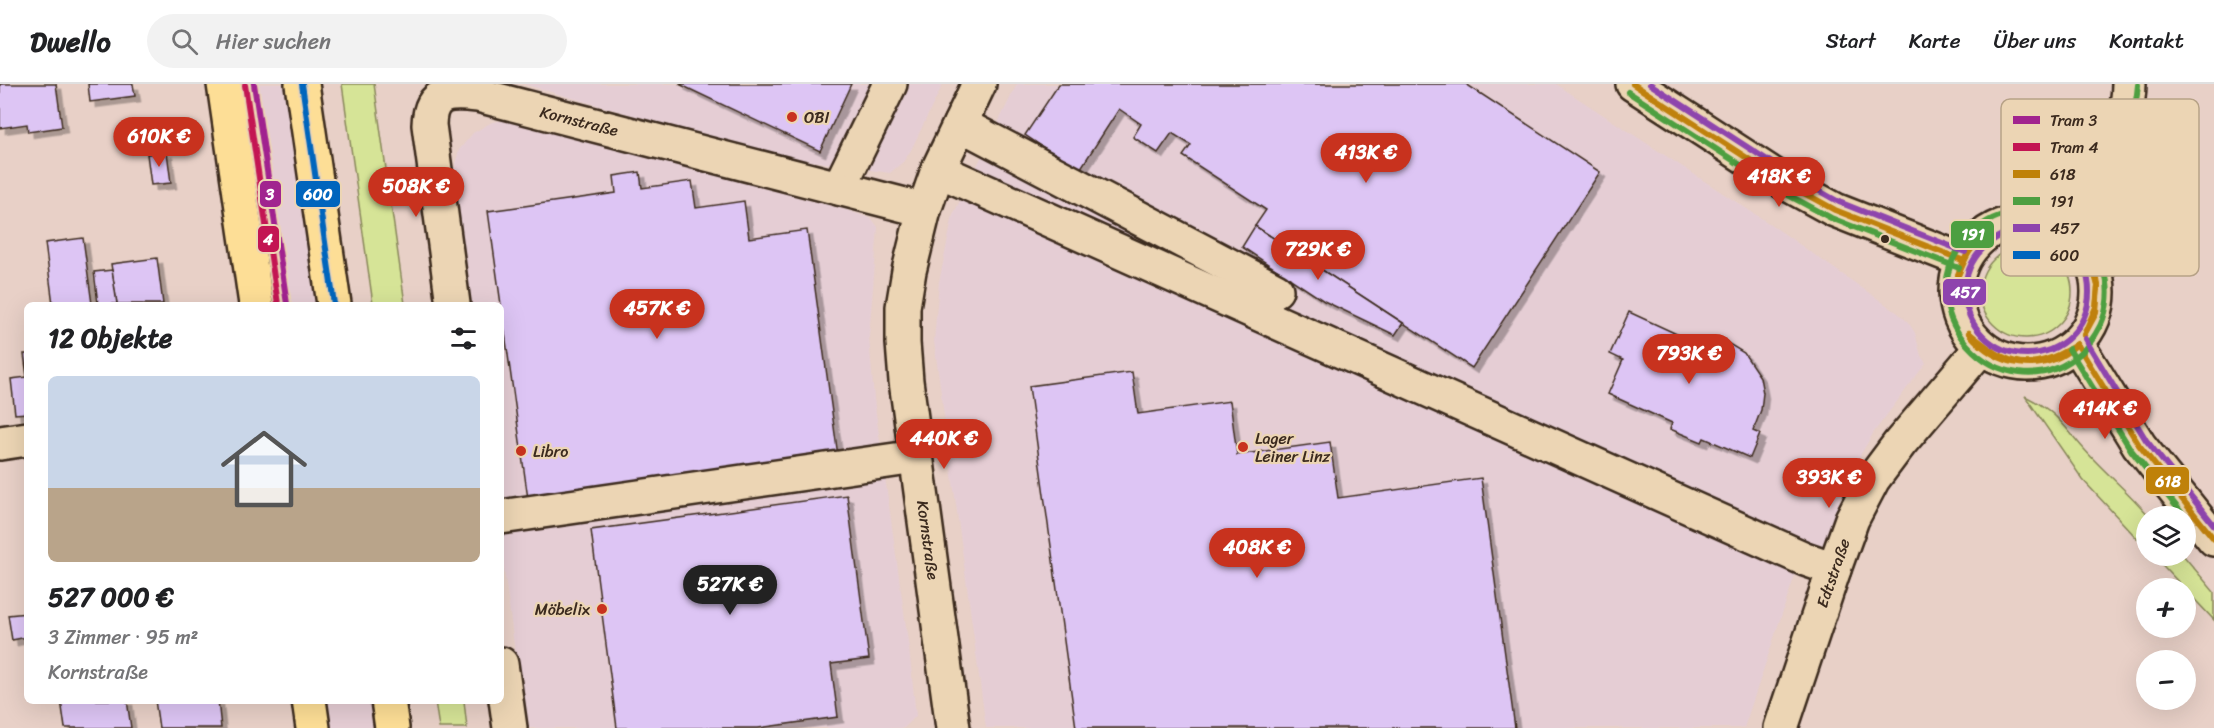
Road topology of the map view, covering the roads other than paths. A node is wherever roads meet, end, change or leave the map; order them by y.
1 (224, 84) edge
2 (302, 84) edge
3 (890, 84) edge
4 (979, 84) edge
5 (1633, 84) edge
6 (2129, 84) edge
7 (2128, 99) edge
8 (960, 124) junction
9 (938, 170) junction
10 (839, 188) junction
11 (924, 210) junction
12 (2001, 226) edge
13 (1962, 260) junction
14 (2096, 276) edge
15 (1276, 290) dead end
16 (256, 302) edge
17 (334, 302) edge
18 (453, 302) edge
19 (2077, 344) junction
20 (1981, 348) junction
21 (24, 439) edge
22 (0, 443) edge
23 (916, 457) junction
24 (504, 517) edge
25 (2214, 539) edge
26 (1834, 569) junction
27 (504, 685) edge
28 (310, 704) edge
29 (389, 704) edge
30 (313, 728) edge
31 (392, 728) edge
32 (510, 728) edge
33 (953, 728) edge
34 (1781, 728) edge

1 - 16 main road
2 - 17 main road
3 - 10 street
4 - 8 street, Kornstraße
5 - 13 street
6 - 7 street
8 - 9 street, Kornstraße
8 - 15 street
9 - 11 street, Kornstraße
9 - 26 street
10 - 11 street, Kornstraße
10 - 18 street, Kornstraße
11 - 23 street, Kornstraße
12 - 13 street
13 - 20 street
14 - 19 street
19 - 20 street
19 - 25 street
20 - 26 street, Edtstraße
21 - 22 street
23 - 24 street
23 - 33 street, Kornstraße
26 - 34 street, Edtstraße
27 - 32 street
28 - 30 main road
29 - 31 main road

